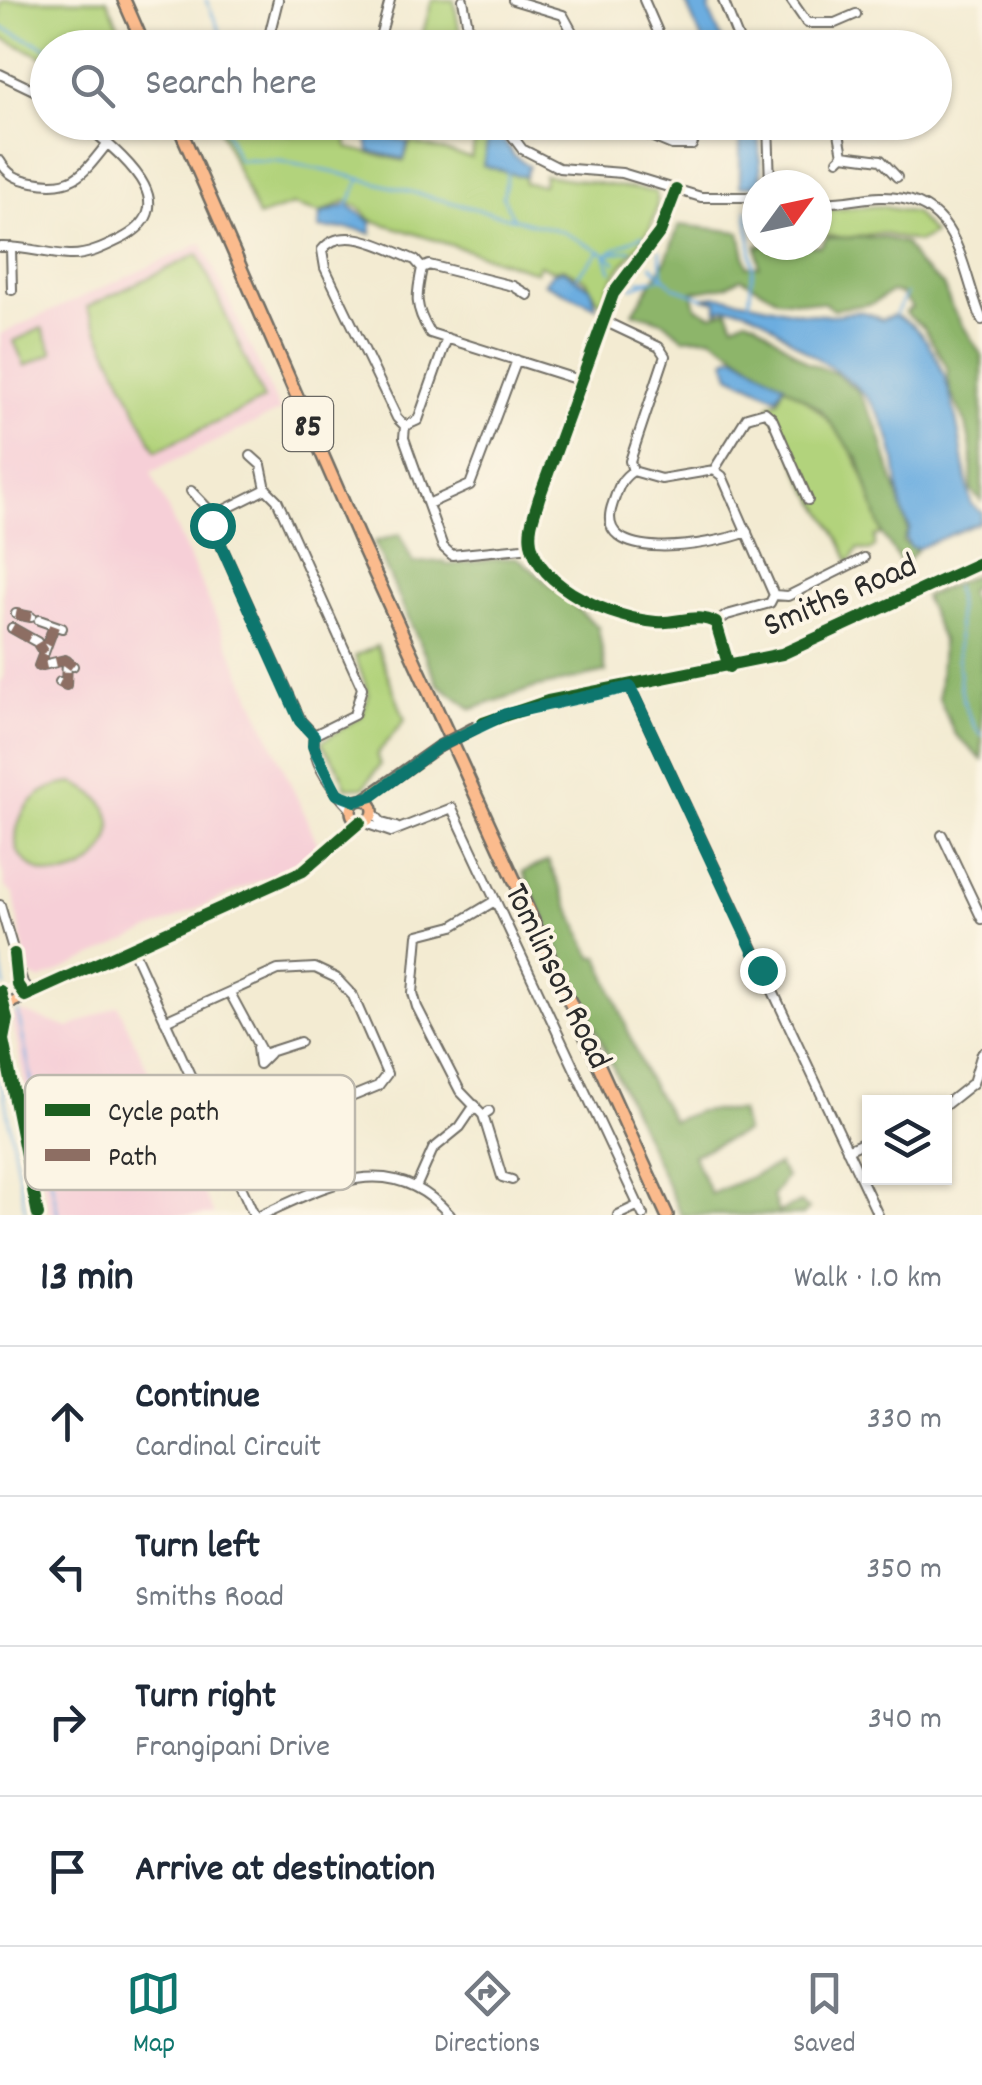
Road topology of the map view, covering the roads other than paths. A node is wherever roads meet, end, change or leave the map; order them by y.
1 (124, 0) edge
2 (278, 0) edge
3 (464, 0) edge
4 (513, 0) edge
5 (644, 0) edge
6 (723, 0) edge
7 (790, 0) edge
8 (387, 1) edge
9 (856, 14) dead end
10 (136, 30) edge
11 (270, 30) edge
12 (381, 30) edge
13 (469, 30) edge
14 (571, 30) edge
15 (657, 30) edge
16 (735, 30) edge
17 (0, 74) edge
18 (30, 88) edge
19 (103, 140) edge
20 (185, 140) edge
21 (515, 140) edge
22 (660, 140) edge
23 (695, 140) edge
24 (768, 140) edge
25 (839, 140) edge
26 (107, 144) junction
27 (0, 161) edge
28 (769, 170) edge
29 (897, 177) dead end
30 (676, 190) junction
31 (742, 198) edge
32 (832, 201) edge
33 (12, 247) junction
34 (0, 248) edge
35 (422, 268) junction
36 (12, 290) dead end
37 (528, 294) dead end
38 (981, 317) edge
39 (604, 322) junction
40 (447, 338) junction
41 (517, 360) junction
42 (582, 380) junction
43 (406, 426) junction
44 (251, 456) dead end
45 (714, 470) junction
46 (633, 471) junction
47 (266, 488) junction
48 (191, 491) dead end
49 (808, 500) dead end
50 (428, 504) junction
51 (214, 515) junction
52 (747, 532) junction
53 (532, 547) junction
54 (864, 558) dead end
55 (982, 562) edge
56 (774, 595) junction
57 (16, 614) dead end
58 (716, 622) junction
59 (12, 628) dead end
60 (44, 653) junction
61 (68, 662) junction
62 (729, 666) junction
63 (61, 672) dead end
64 (60, 682) dead end
65 (630, 687) junction
66 (314, 736) junction
67 (386, 786) junction
68 (355, 806) junction
69 (373, 811) junction
70 (361, 822) junction
71 (400, 826) junction
72 (942, 836) dead end
73 (341, 837) junction
74 (493, 902) junction
75 (0, 905) edge
76 (982, 919) edge
77 (132, 948) junction
78 (230, 993) junction
79 (28, 994) junction
80 (0, 1008) edge
81 (165, 1021) junction
82 (300, 1042) dead end
83 (982, 1053) edge
84 (190, 1075) edge
85 (355, 1096) edge
86 (952, 1100) edge
87 (475, 1105) junction
88 (862, 1143) edge
89 (847, 1150) junction
90 (355, 1180) edge
91 (504, 1181) dead end
92 (417, 1185) junction
93 (243, 1190) edge
94 (310, 1190) edge
95 (641, 1210) edge
96 (254, 1215) edge
97 (262, 1215) edge
98 (450, 1215) edge
99 (618, 1215) edge
100 (669, 1215) edge
101 (878, 1215) edge

1 - 10 highway
2 - 11 street
3 - 13 street
4 - 14 street
5 - 15 street
6 - 16 street
7 - 9 street
8 - 12 street
17 - 18 street
19 - 26 street
20 - 100 highway, 85
21 - 30 street
22 - 23 street
24 - 28 street
25 - 29 street
26 - 27 street
26 - 33 street
30 - 31 street
30 - 39 street
32 - 38 street
33 - 34 street
33 - 36 street
35 - 37 street
35 - 40 street
35 - 43 street
39 - 42 street
39 - 46 street
40 - 41 street
40 - 43 street
41 - 42 street
41 - 50 street
42 - 53 street
43 - 50 street
44 - 47 street
45 - 46 street
45 - 49 street
45 - 52 street
46 - 52 street
47 - 51 street
47 - 66 street
48 - 51 street
50 - 53 street
51 - 66 street
52 - 56 street
53 - 58 street
54 - 56 street
55 - 62 main road, Smiths Road
56 - 58 street
57 - 60 street
58 - 62 street
59 - 60 street
60 - 61 street
61 - 63 street
61 - 64 street
62 - 65 main road, Smiths Road
65 - 67 main road, Smiths Road, bridge
65 - 89 street
66 - 68 street
67 - 68 main road, Smiths Road
67 - 69 main road, Smiths Road
68 - 69 main road
68 - 70 main road
68 - 73 main road
69 - 70 main road
69 - 71 street
70 - 71 street, Tomlinson Road
70 - 73 main road
71 - 74 street, Tomlinson Road
72 - 76 street
73 - 77 main road
74 - 87 street
74 - 95 street, Tomlinson Road
75 - 79 street
77 - 79 main road
77 - 81 street
78 - 81 street
78 - 82 street
78 - 85 street
79 - 80 main road
81 - 84 street
83 - 86 street
87 - 91 street
87 - 92 street
88 - 89 street
89 - 101 street
90 - 92 street
92 - 98 street
93 - 96 street
94 - 97 street
95 - 99 street

